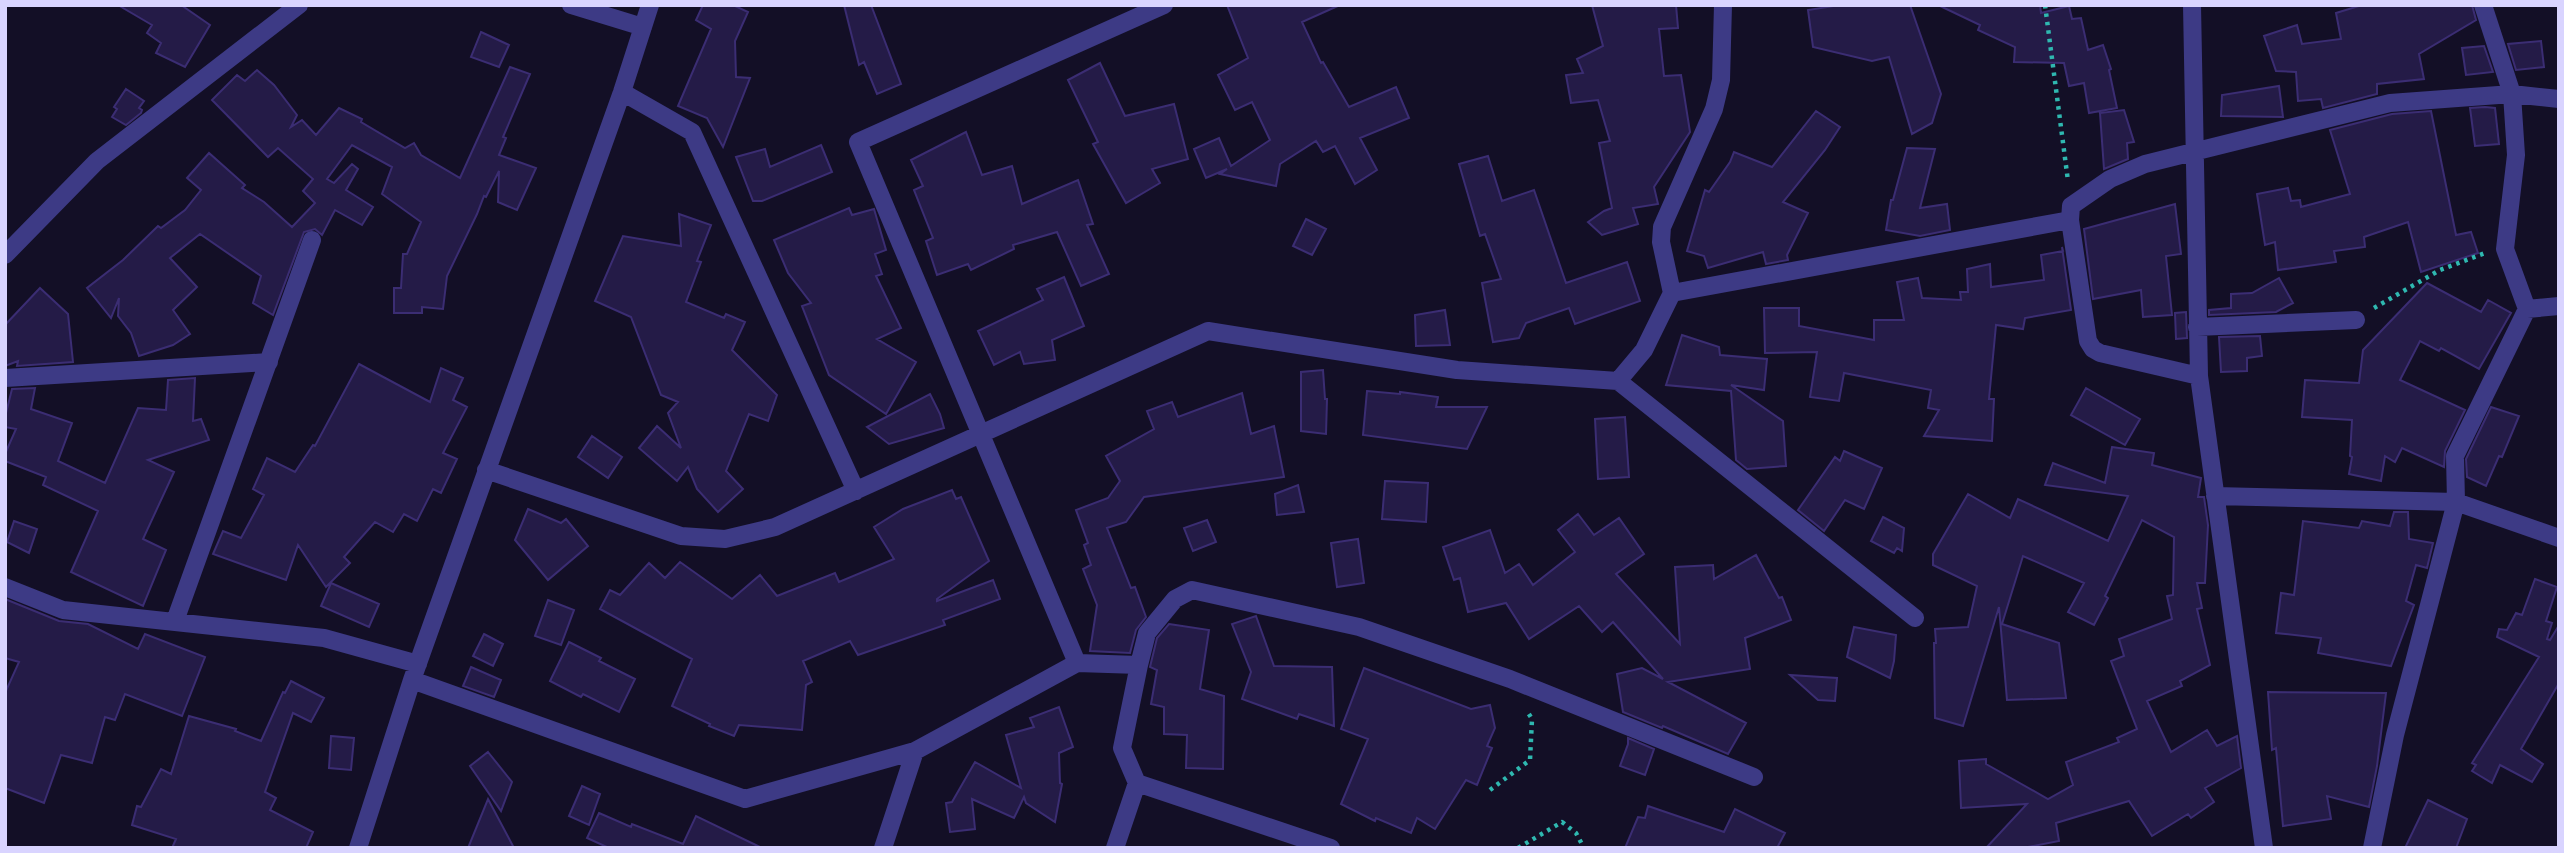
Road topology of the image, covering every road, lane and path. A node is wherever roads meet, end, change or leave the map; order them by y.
1 (299, 5) edge
2 (571, 5) edge
3 (650, 5) edge
4 (1164, 5) edge
5 (1723, 5) edge
6 (2045, 5) edge
7 (2192, 5) edge
8 (2483, 5) edge
9 (1139, 10) edge
10 (643, 27) junction
11 (622, 92) junction
12 (2512, 94) junction
13 (2559, 99) edge
14 (2195, 150) junction
15 (2071, 213) junction
16 (312, 240) dead end
17 (2505, 249) junction
18 (5, 255) edge
19 (1672, 293) junction
20 (2559, 306) edge
21 (2527, 309) junction
22 (2356, 320) joint
23 (2197, 327) junction
24 (268, 362) junction
25 (2199, 376) junction
26 (5, 378) edge
27 (1618, 381) junction
28 (981, 435) junction
29 (486, 470) junction
30 (856, 491) junction
31 (2215, 496) junction
32 (2456, 502) junction
33 (2559, 538) edge
34 (5, 587) edge
35 (1915, 618) dead end
36 (175, 621) junction
37 (1077, 663) junction
38 (1139, 664) junction
39 (415, 672) junction
40 (1510, 679) junction
41 (915, 751) junction
42 (1754, 777) dead end
43 (1137, 783) junction
44 (1490, 790) dead end
45 (358, 848) edge
46 (883, 848) edge
47 (1115, 848) edge
48 (1331, 848) edge
49 (1518, 848) edge
50 (1584, 848) edge
51 (2264, 848) edge
52 (2372, 848) edge

1 - 18 street
2 - 10 street
3 - 10 street
4 - 9 street
5 - 19 street
6 - 15 path
7 - 14 street
8 - 12 street
9 - 28 street
10 - 11 street
11 - 29 street
11 - 30 street
12 - 13 street
12 - 14 street
12 - 17 street
14 - 15 street
14 - 23 street
15 - 19 street
15 - 25 street
16 - 24 street
17 - 21 street
17 - 22 path
19 - 27 street
20 - 21 street
21 - 32 street
22 - 23 street
23 - 25 street
24 - 26 street
24 - 36 street
25 - 31 street
27 - 28 street
27 - 35 street
28 - 30 street
28 - 37 street
29 - 30 street
29 - 39 street
31 - 32 street
31 - 51 street
32 - 33 street
32 - 52 street
34 - 36 street
36 - 39 street
37 - 38 street
37 - 41 street
38 - 40 street
38 - 43 street
39 - 41 street
39 - 45 street
40 - 42 street
40 - 44 path
41 - 46 street
43 - 47 street
43 - 48 street
49 - 50 path

